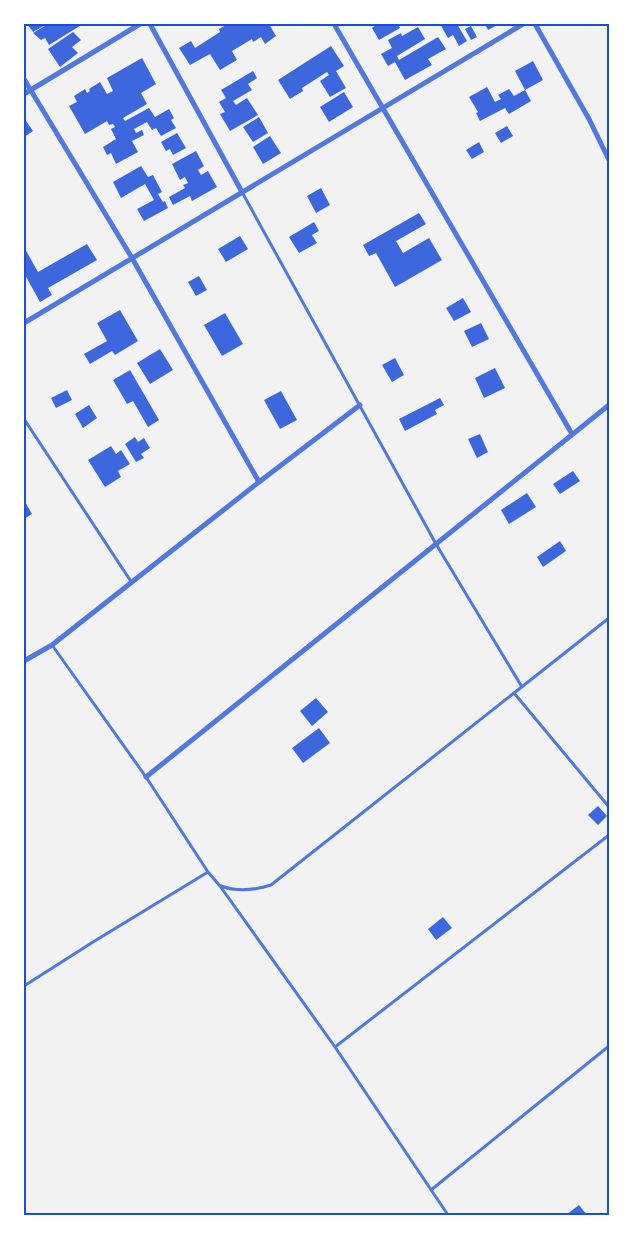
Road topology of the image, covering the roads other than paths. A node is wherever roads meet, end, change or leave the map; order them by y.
1 (140, 24) edge
2 (150, 24) edge
3 (334, 24) edge
4 (524, 24) edge
5 (535, 24) edge
6 (24, 78) edge
7 (32, 89) junction
8 (24, 94) edge
9 (383, 108) junction
10 (609, 160) edge
11 (242, 192) junction
12 (132, 258) junction
13 (24, 323) edge
14 (609, 405) edge
15 (360, 406) junction
16 (24, 419) edge
17 (572, 434) junction
18 (259, 482) junction
19 (436, 544) junction
20 (132, 582) junction
21 (609, 618) edge
22 (52, 645) junction
23 (24, 661) edge
24 (522, 687) junction
25 (514, 693) junction
26 (146, 777) junction
27 (609, 807) edge
28 (609, 836) edge
29 (208, 872) junction
30 (220, 886) junction
31 (24, 986) edge
32 (335, 1046) junction
33 (609, 1046) edge
34 (431, 1190) junction
35 (448, 1215) edge

1 - 7 street
2 - 11 street
3 - 9 street
4 - 9 street
5 - 10 street
6 - 7 street
7 - 8 street
7 - 12 street
9 - 11 street
9 - 17 street
11 - 12 street
11 - 15 lane
12 - 13 street
12 - 18 street
14 - 17 street
15 - 18 street
15 - 19 lane
16 - 20 lane
17 - 19 street
18 - 20 street
19 - 24 lane
19 - 26 street
20 - 22 street
21 - 24 lane
22 - 23 street
22 - 26 lane
24 - 25 lane
25 - 27 lane
25 - 30 lane
26 - 29 lane
28 - 32 lane
29 - 30 lane
29 - 31 lane
30 - 32 lane
32 - 34 lane
33 - 34 lane
34 - 35 lane

